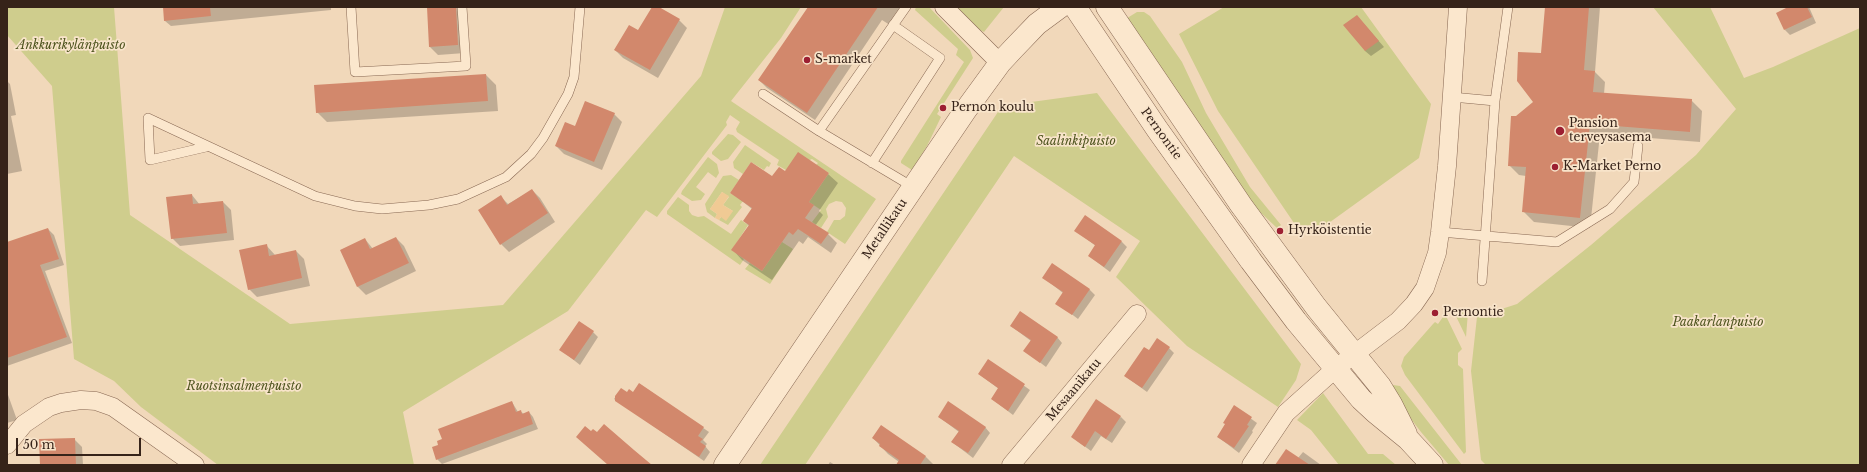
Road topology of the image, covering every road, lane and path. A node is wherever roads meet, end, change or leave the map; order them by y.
1 (351, 7) edge
2 (462, 7) edge
3 (580, 7) edge
4 (906, 7) edge
5 (944, 7) edge
6 (1060, 7) edge
7 (1075, 7) edge
8 (1107, 7) edge
9 (1458, 7) edge
10 (1508, 7) edge
11 (893, 25) junction
12 (1000, 63) junction
13 (762, 94) dead end
14 (1452, 97) junction
15 (1495, 101) junction
16 (820, 131) junction
17 (1638, 146) dead end
18 (206, 147) junction
19 (872, 163) junction
20 (913, 187) junction
21 (1440, 232) junction
22 (1485, 235) junction
23 (1482, 281) dead end
24 (1137, 314) dead end
25 (1354, 353) junction
26 (1335, 369) junction
27 (1408, 439) junction
28 (7, 445) edge
29 (195, 465) edge
30 (725, 465) edge
31 (1011, 465) edge
32 (1251, 465) edge
33 (1432, 465) edge

1 - 2 lane
3 - 18 lane
4 - 11 lane
5 - 12 street
6 - 12 street, Metallikatu
7 - 26 street, Pernontie
8 - 25 street, Pernontie
9 - 14 street
10 - 15 lane
11 - 16 lane
11 - 19 lane
12 - 20 street, Metallikatu
13 - 16 lane
14 - 15 lane
14 - 21 street
15 - 22 lane
16 - 19 lane
17 - 22 lane
18 - 18 lane
19 - 20 lane
20 - 30 street, Metallikatu
21 - 22 lane
21 - 25 street
22 - 23 lane
24 - 31 street, Mesaanikatu
25 - 26 street
25 - 27 street, Pernontie
26 - 27 street, Pernontie
26 - 32 street
27 - 33 street, Pernontie
28 - 29 street

